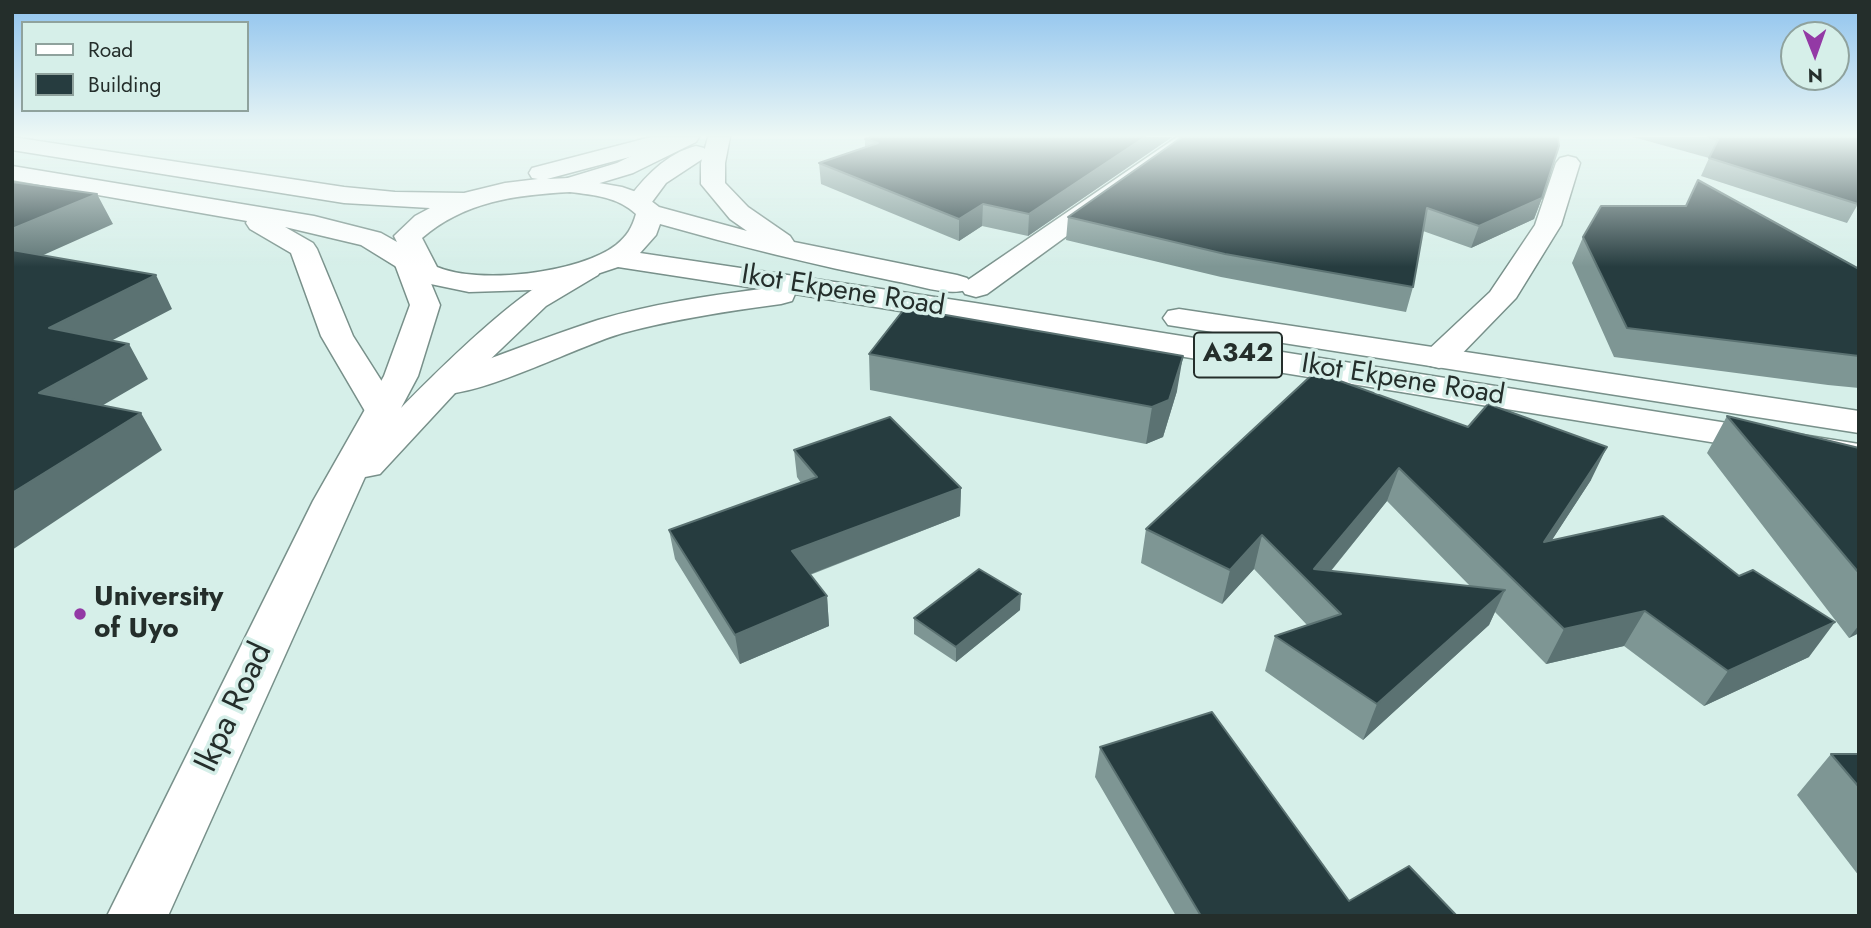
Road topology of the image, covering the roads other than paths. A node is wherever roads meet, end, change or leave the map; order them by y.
1 (55, 180) edge
2 (250, 180) edge
3 (480, 180) edge
4 (585, 180) edge
5 (656, 180) edge
6 (713, 180) edge
7 (1130, 180) edge
8 (1562, 180) edge
9 (570, 185) junction
10 (344, 195) junction
11 (469, 200) junction
12 (645, 207) junction
13 (239, 212) junction
14 (796, 253) junction
15 (602, 263) junction
16 (415, 264) junction
17 (975, 288) junction
18 (822, 289) junction
19 (1439, 358) junction
20 (443, 386) junction
21 (382, 410) junction
22 (1859, 422) edge
23 (1859, 455) edge
24 (333, 501) junction
25 (137, 916) edge

1 - 13 main road, A342
2 - 10 main road, A342
3 - 10 main road
4 - 9 main road
5 - 12 main road
6 - 14 main road
7 - 17 main road
8 - 19 main road
9 - 11 main road, A342
9 - 12 main road, A342
10 - 11 main road, A342
11 - 16 main road, A342
12 - 14 main road, Ikot Ekpene Road / A342
12 - 15 main road, A342
13 - 16 main road, A342
13 - 21 main road
14 - 17 main road, Ikot Ekpene Road / A342
15 - 16 main road, A342
15 - 18 main road, Ikot Ekpene Road / A342
15 - 20 main road
16 - 21 main road, Ikpa Road
17 - 19 main road, Ikot Ekpene Road / A342
18 - 20 main road
18 - 23 main road, Ikot Ekpene Road / A342
19 - 22 main road, Ikot Ekpene Road / A342
20 - 24 main road
21 - 24 main road, Ikpa Road
24 - 25 main road, Ikpa Road

